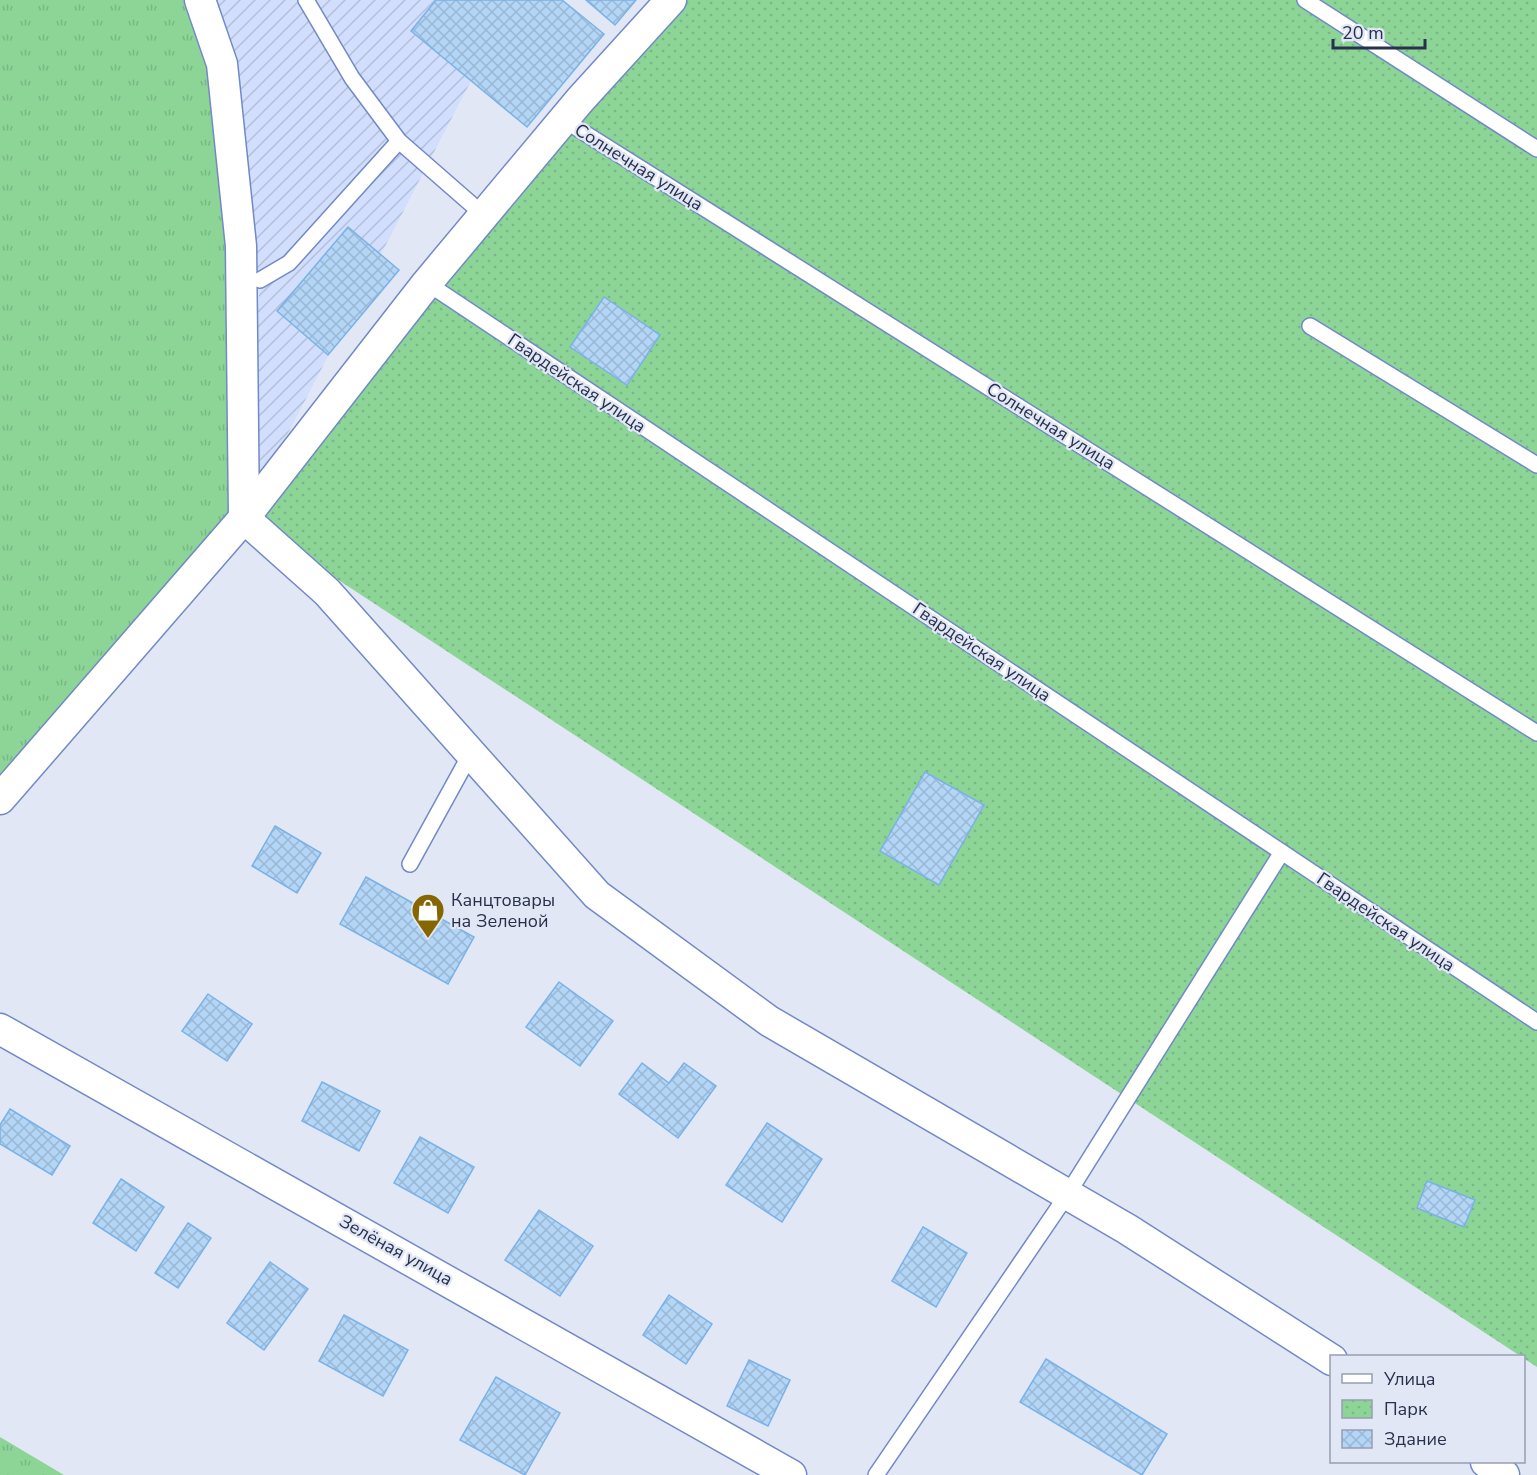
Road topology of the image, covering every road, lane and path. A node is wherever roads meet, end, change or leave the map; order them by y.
1 (200, 0) edge
2 (671, 0) edge
3 (1305, 0) edge
4 (313, 3) edge
5 (564, 120) junction
6 (399, 141) junction
7 (1537, 149) edge
8 (478, 210) dead end
9 (260, 280) dead end
10 (427, 283) junction
11 (1310, 326) dead end
12 (1537, 465) edge
13 (244, 518) junction
14 (1537, 733) edge
15 (471, 753) junction
16 (0, 799) edge
17 (1282, 852) junction
18 (410, 864) dead end
19 (1537, 1022) edge
20 (0, 1029) edge
21 (1067, 1195) junction
22 (1330, 1359) edge
23 (1489, 1463) edge
24 (791, 1475) edge
25 (876, 1475) edge
26 (1504, 1475) edge

1 - 13 street
2 - 5 street
3 - 7 lane
4 - 6 lane
5 - 10 street
5 - 14 lane, Солнечная улица
6 - 8 lane
6 - 9 lane
10 - 13 street
10 - 17 lane, Гвардейская улица
11 - 12 lane
13 - 15 street
13 - 16 street
15 - 18 lane
15 - 21 street
17 - 19 lane, Гвардейская улица
17 - 21 lane
20 - 24 street, Зелёная улица
21 - 22 street
21 - 25 lane
23 - 26 street

